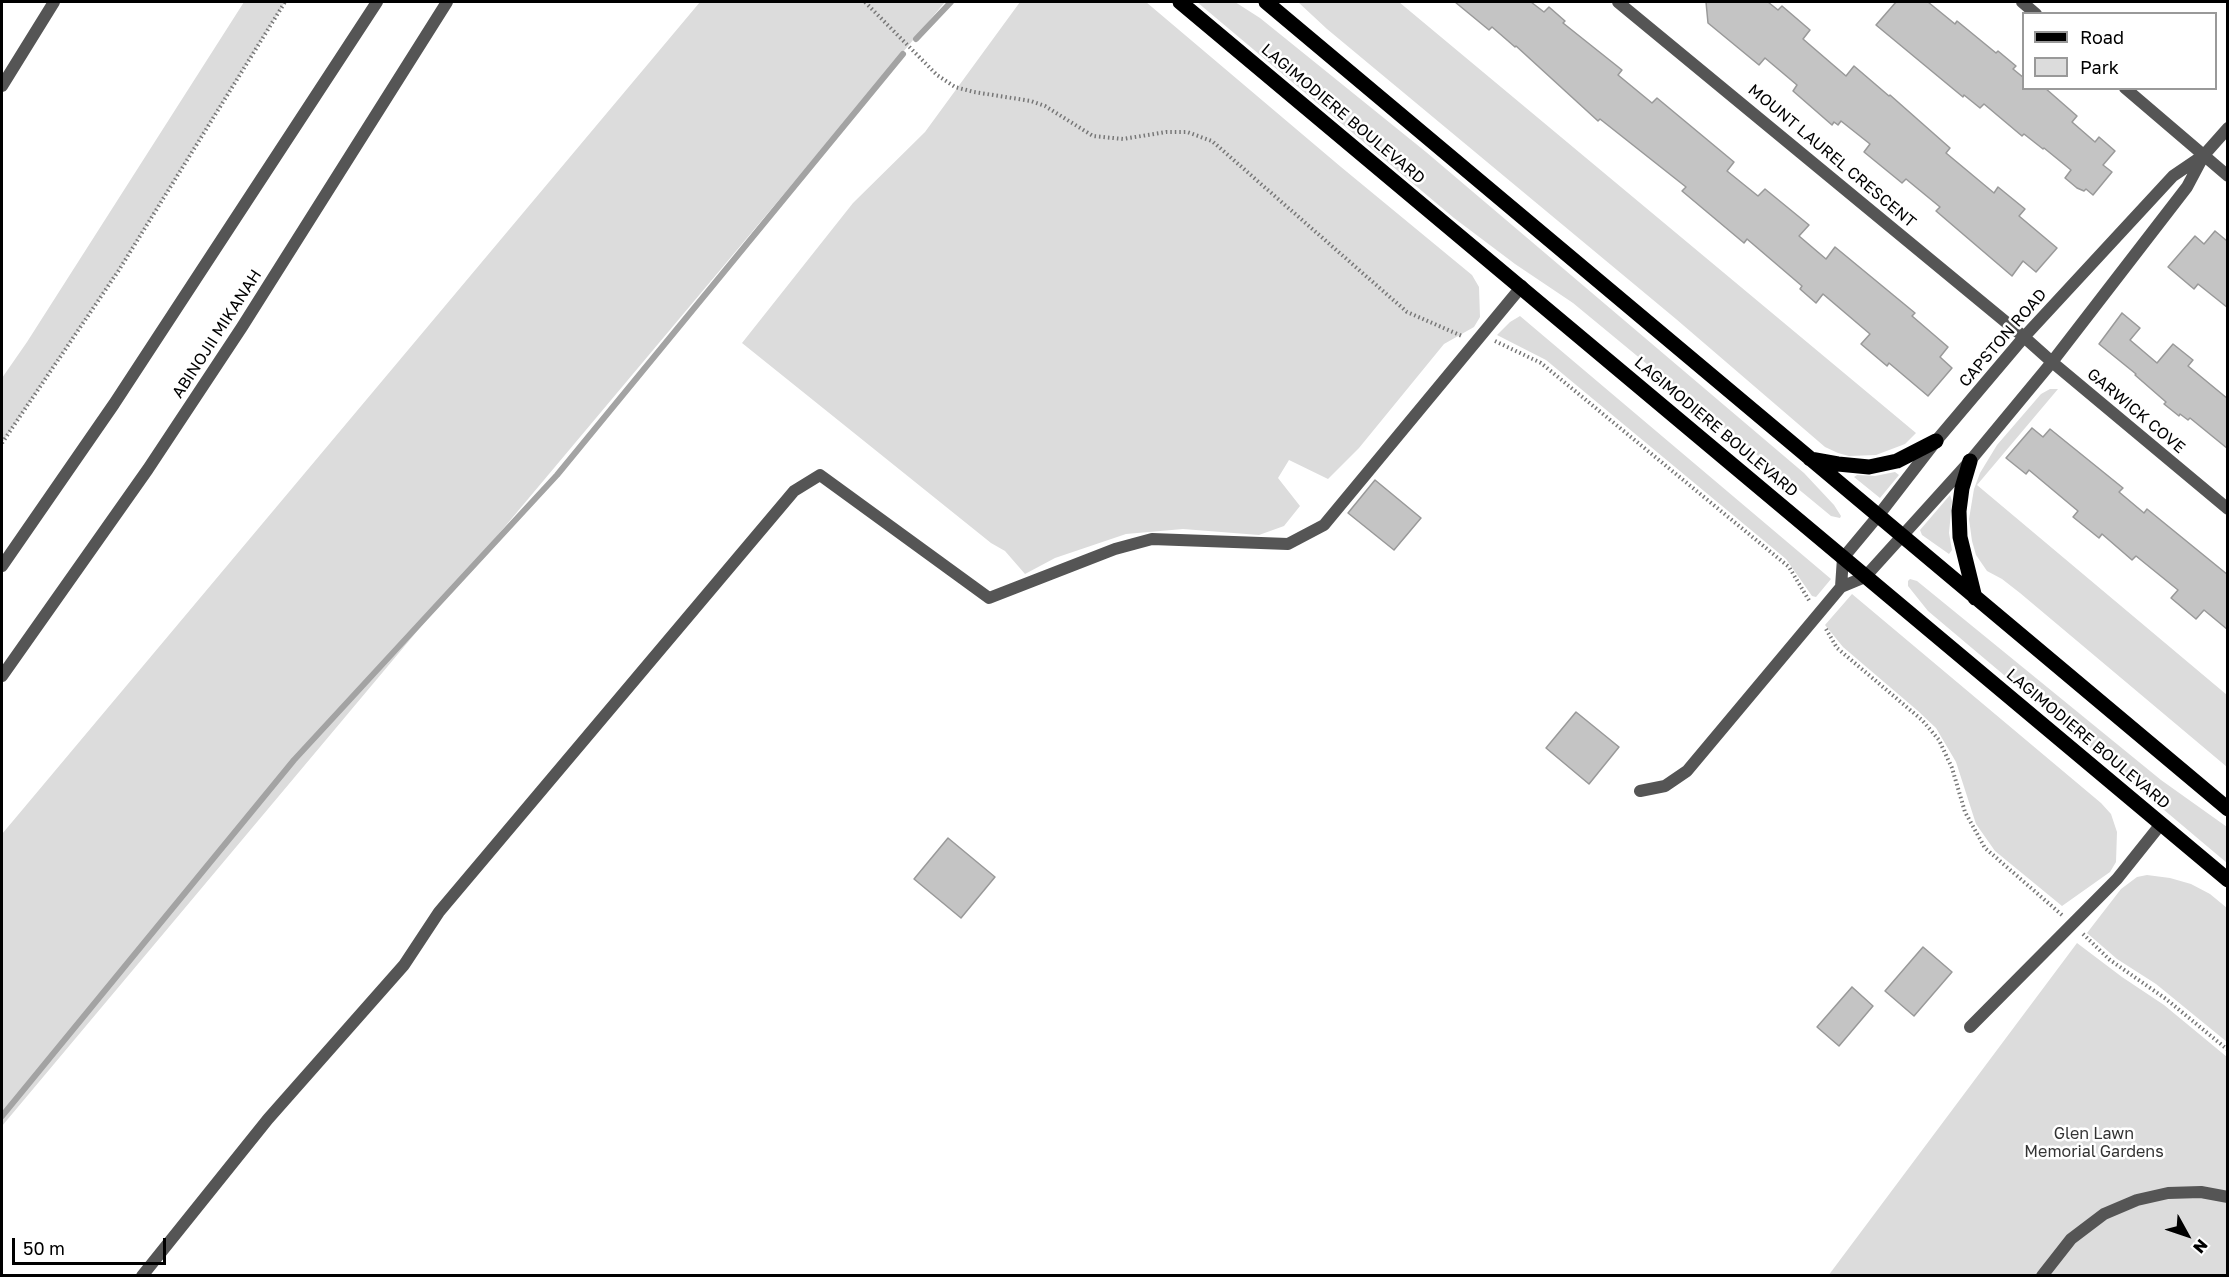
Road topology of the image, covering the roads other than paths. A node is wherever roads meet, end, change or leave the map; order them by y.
1 (54, 2) edge
2 (377, 2) edge
3 (447, 2) edge
4 (1180, 2) edge
5 (1266, 2) edge
6 (1618, 2) edge
7 (2022, 2) edge
8 (2034, 12) edge
9 (2, 86) edge
10 (2127, 90) edge
11 (2228, 128) edge
12 (2204, 155) junction
13 (2228, 176) edge
14 (1522, 286) junction
15 (2024, 337) junction
16 (2052, 362) junction
17 (1936, 441) junction
18 (1808, 458) junction
19 (1970, 461) junction
20 (2228, 509) edge
21 (1878, 516) junction
22 (1902, 536) junction
23 (1843, 558) junction
24 (2, 566) edge
25 (1865, 577) junction
26 (1841, 587) junction
27 (1975, 598) junction
28 (2, 676) edge
29 (1640, 791) dead end
30 (2228, 809) edge
31 (2162, 824) junction
32 (2228, 880) edge
33 (1970, 1027) dead end
34 (2228, 1197) edge
35 (142, 1275) edge
36 (2042, 1275) edge

1 - 9 street
2 - 24 street
3 - 28 street, ABINOJII MIKANAH
4 - 14 main road, LAGIMODIERE BOULEVARD
5 - 18 main road
6 - 15 street, MOUNT LAUREL CRESCENT
7 - 8 street
10 - 12 street
11 - 12 street, CAPSTON ROAD
12 - 13 street
12 - 15 street, CAPSTON ROAD
12 - 16 street, CAPSTON ROAD
14 - 23 main road, LAGIMODIERE BOULEVARD
14 - 35 street
15 - 16 street, GARWICK COVE
15 - 17 street, CAPSTON ROAD
16 - 19 street, CAPSTON ROAD
16 - 20 street, GARWICK COVE
17 - 18 main road
17 - 21 street, CAPSTON ROAD
18 - 21 main road
19 - 22 street, CAPSTON ROAD
19 - 27 main road
21 - 22 main road
21 - 23 street, CAPSTON ROAD
22 - 25 street, CAPSTON ROAD
22 - 27 main road
23 - 25 main road, LAGIMODIERE BOULEVARD
23 - 26 street
25 - 26 street
25 - 31 main road, LAGIMODIERE BOULEVARD
26 - 29 street
27 - 30 main road
31 - 32 main road, LAGIMODIERE BOULEVARD
31 - 33 street
34 - 36 street

